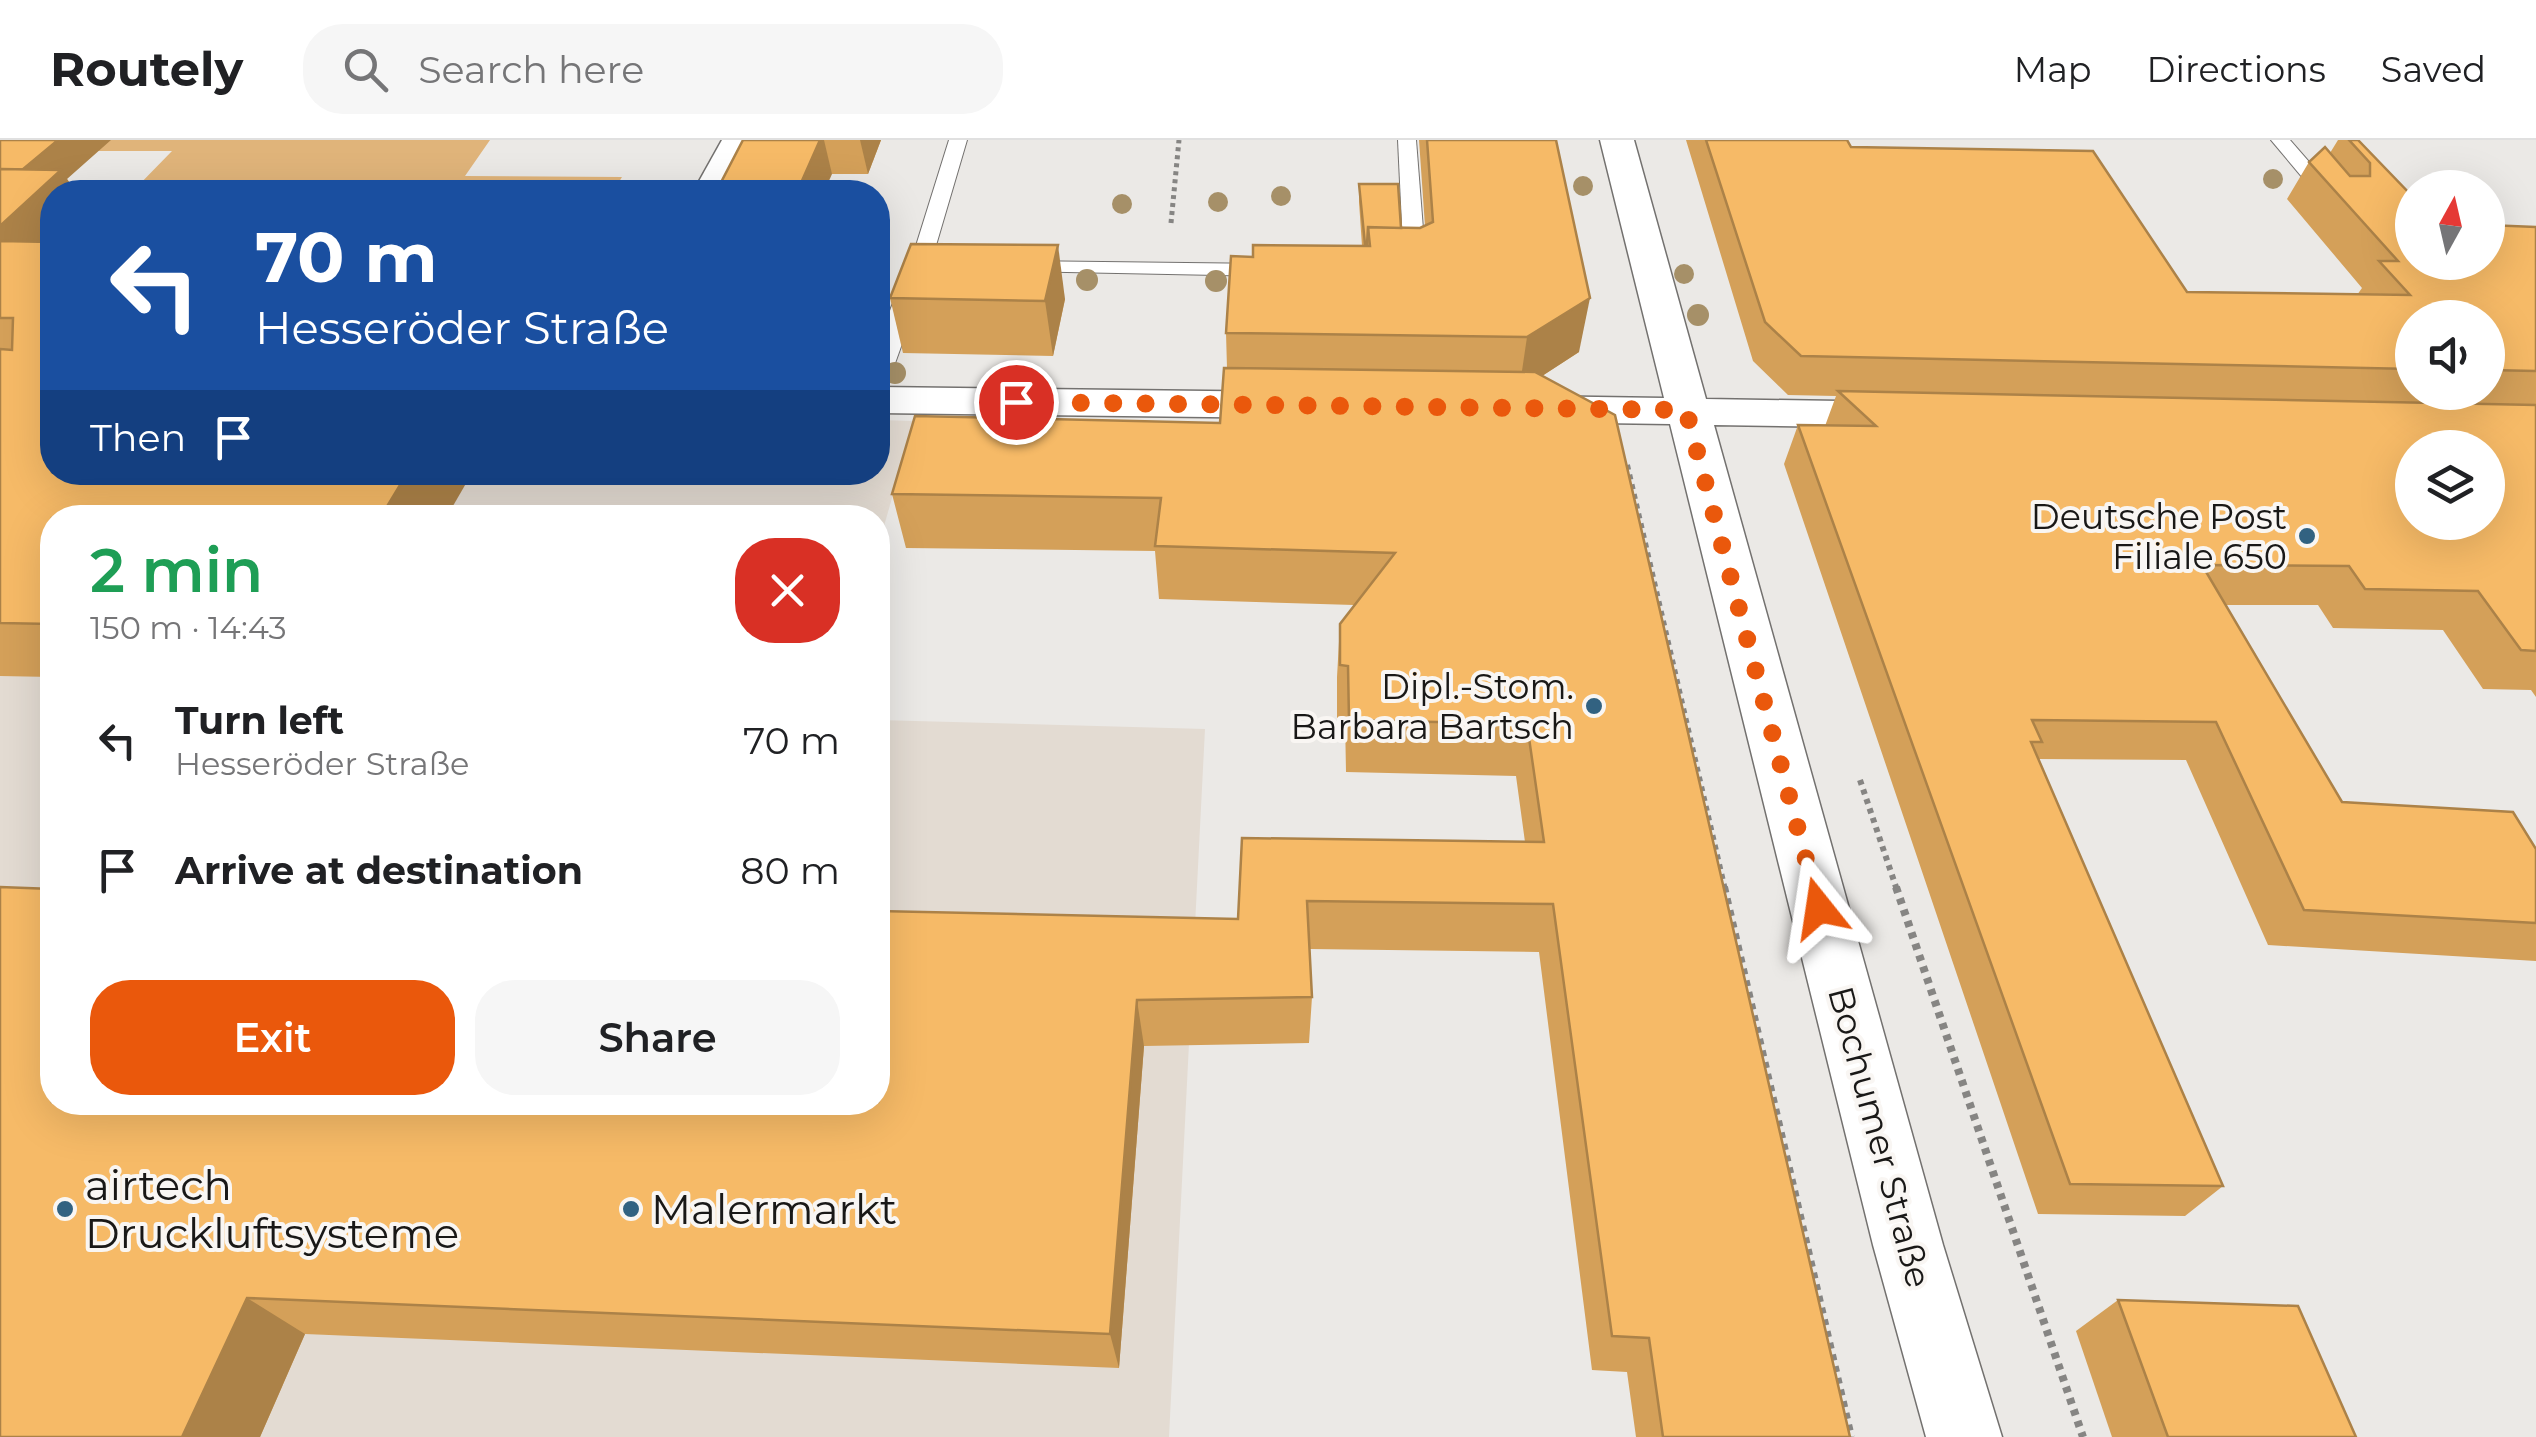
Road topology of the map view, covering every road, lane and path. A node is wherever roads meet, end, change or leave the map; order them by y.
1 (739, 140) edge
2 (958, 140) edge
3 (1179, 140) edge
4 (1407, 140) edge
5 (1617, 140) edge
6 (2280, 140) edge
7 (718, 180) edge
8 (2337, 207) edge
9 (920, 265) junction
10 (960, 266) edge
11 (998, 266) edge
12 (1166, 269) junction
13 (1299, 270) edge
14 (1396, 272) edge
15 (890, 347) edge
16 (890, 400) edge
17 (1339, 406) edge
18 (1490, 408) edge
19 (1582, 409) junction
20 (1686, 410) junction
21 (1950, 416) edge
22 (1859, 777) dead end
23 (1851, 1437) edge
24 (1964, 1437) edge
25 (2083, 1437) edge

1 - 7 street
2 - 9 lane
3 - 12 path
4 - 14 lane
5 - 20 street, Bochumer Straße
6 - 8 lane
9 - 10 lane
9 - 15 lane
11 - 12 lane
12 - 13 lane
16 - 17 street
18 - 19 street
19 - 20 street
19 - 23 path
20 - 21 street
20 - 24 street, Bochumer Straße
22 - 25 path

